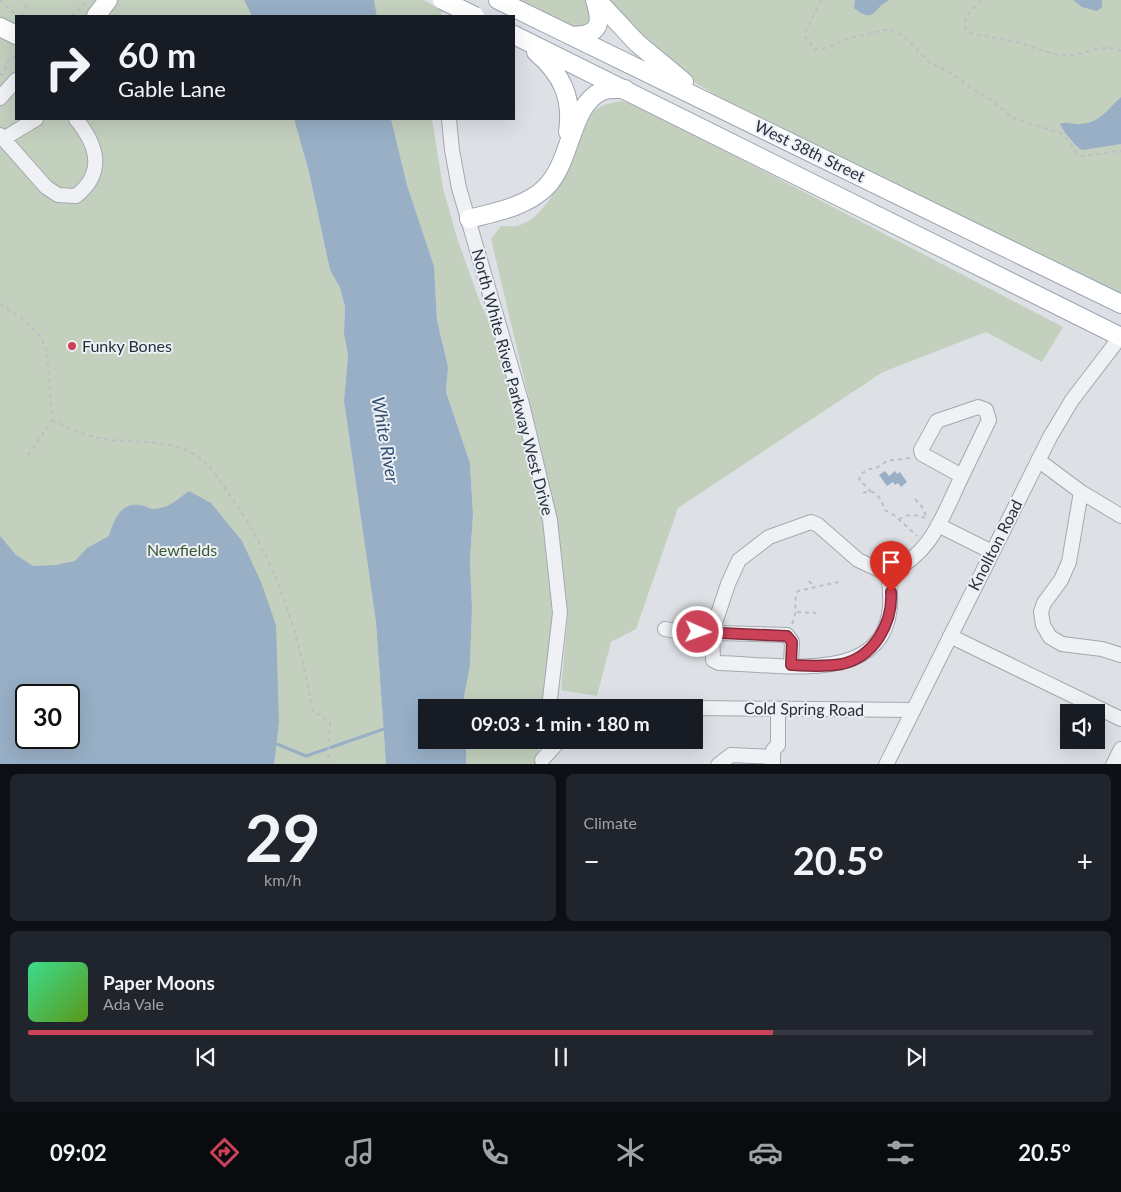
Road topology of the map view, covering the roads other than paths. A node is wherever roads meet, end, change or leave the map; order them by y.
1 (108, 0) edge
2 (442, 0) edge
3 (451, 0) edge
4 (498, 0) edge
5 (596, 0) edge
6 (97, 15) edge
7 (450, 15) edge
8 (473, 15) edge
9 (0, 27) edge
10 (15, 34) edge
11 (516, 36) edge
12 (572, 36) junction
13 (15, 81) edge
14 (626, 89) junction
15 (0, 98) edge
16 (742, 118) junction
17 (34, 120) edge
18 (77, 120) edge
19 (449, 120) edge
20 (2, 137) edge
21 (559, 168) junction
22 (469, 220) junction
23 (1121, 304) edge
24 (1121, 336) edge
25 (1038, 460) junction
26 (962, 476) junction
27 (1081, 492) junction
28 (1121, 516) edge
29 (938, 525) junction
30 (992, 552) junction
31 (888, 574) junction
32 (665, 629) dead end
33 (712, 632) junction
34 (950, 636) junction
35 (1121, 656) edge
36 (791, 665) junction
37 (550, 699) edge
38 (703, 708) edge
39 (775, 709) junction
40 (913, 710) junction
41 (1121, 719) edge
42 (1121, 748) edge
43 (544, 749) edge
44 (553, 749) edge
45 (773, 757) edge
46 (542, 762) edge
47 (718, 764) edge
48 (886, 764) edge
49 (1113, 764) edge

1 - 6 main road
2 - 8 main road, bridge
3 - 7 street
4 - 12 main road, West 38th Street
5 - 12 main road
5 - 16 main road
9 - 10 main road
11 - 14 main road, West 38th Street
11 - 21 main road
12 - 16 main road, West 38th Street
13 - 15 street
14 - 21 main road
14 - 24 main road, West 38th Street
16 - 23 main road, West 38th Street
17 - 20 street
18 - 20 street
19 - 22 street, North White River Parkway West Drive
21 - 22 main road
22 - 37 street, North White River Parkway West Drive
24 - 25 street, Knollton Road
25 - 27 street
25 - 30 street, Knollton Road
26 - 26 street
26 - 29 street
27 - 28 street
27 - 35 street
29 - 30 street
29 - 31 street
30 - 34 street, Knollton Road
31 - 33 street
31 - 36 street
32 - 33 street
33 - 36 street
33 - 36 street
34 - 40 street, Knollton Road
34 - 41 street
38 - 39 street, Cold Spring Road
39 - 40 street, Cold Spring Road
39 - 45 street
40 - 48 street, Knollton Road
42 - 49 street
43 - 46 street
44 - 46 street
45 - 47 street

